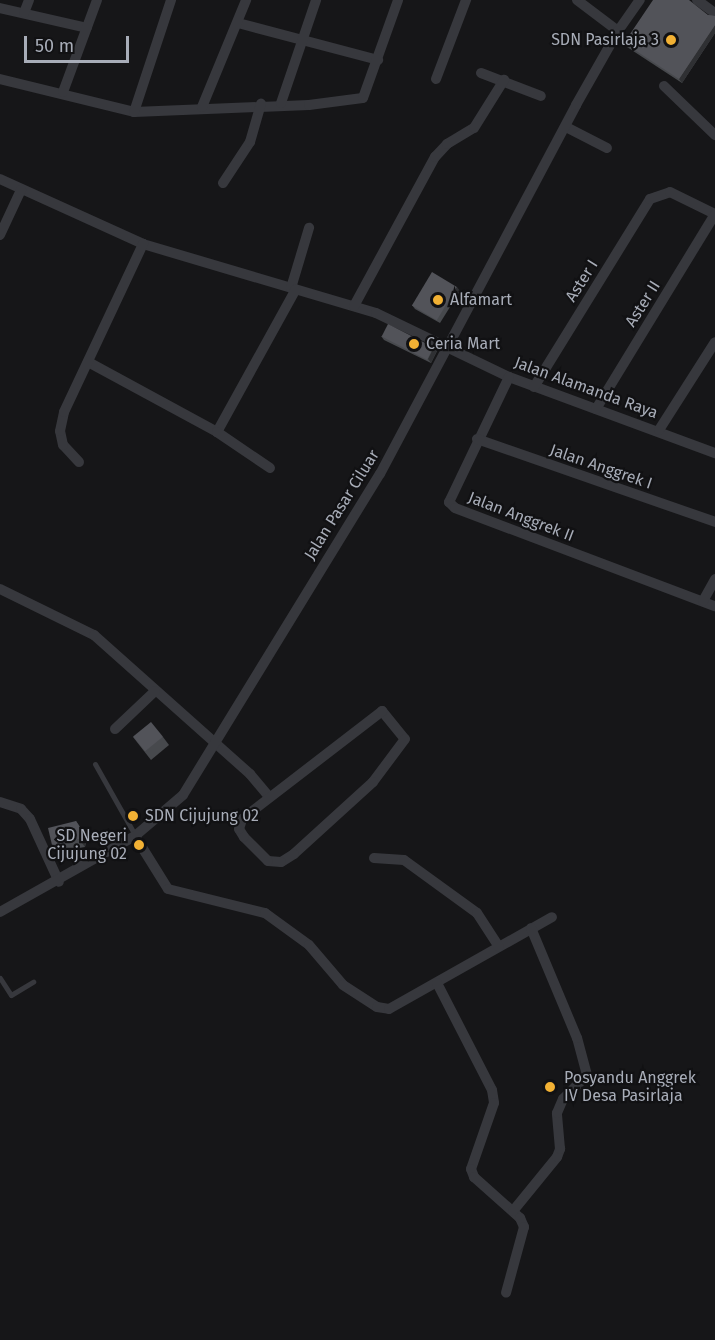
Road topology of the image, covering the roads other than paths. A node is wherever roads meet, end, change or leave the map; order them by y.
1 (29, 0) edge
2 (97, 0) edge
3 (171, 0) edge
4 (246, 0) edge
5 (316, 0) edge
6 (398, 0) edge
7 (466, 0) edge
8 (577, 0) edge
9 (640, 0) edge
10 (697, 0) edge
11 (711, 7) edge
12 (0, 8) edge
13 (24, 13) junction
14 (238, 23) junction
15 (87, 28) junction
16 (618, 31) junction
17 (303, 40) junction
18 (378, 60) junction
19 (481, 73) dead end
20 (0, 79) edge
21 (436, 79) dead end
22 (504, 80) junction
23 (664, 86) dead end
24 (63, 92) junction
25 (541, 96) dead end
26 (281, 103) junction
27 (261, 104) junction
28 (202, 107) junction
29 (134, 112) junction
30 (566, 127) junction
31 (715, 135) edge
32 (607, 148) dead end
33 (0, 179) edge
34 (223, 183) dead end
35 (21, 190) junction
36 (715, 214) edge
37 (309, 228) dead end
38 (0, 235) edge
39 (143, 244) junction
40 (293, 288) junction
41 (354, 306) junction
42 (715, 342) edge
43 (448, 347) junction
44 (90, 363) junction
45 (509, 377) junction
46 (534, 387) junction
47 (596, 409) junction
48 (658, 430) junction
49 (217, 432) junction
50 (477, 439) junction
51 (715, 452) edge
52 (79, 462) dead end
53 (270, 468) dead end
54 (715, 522) edge
55 (715, 579) edge
56 (0, 589) edge
57 (703, 601) junction
58 (715, 606) edge
59 (155, 691) junction
60 (115, 729) dead end
61 (213, 744) junction
62 (95, 764) dead end
63 (269, 797) junction
64 (0, 802) edge
65 (135, 836) junction
66 (374, 858) dead end
67 (59, 882) junction
68 (0, 912) edge
69 (552, 918) dead end
70 (531, 928) junction
71 (499, 947) junction
72 (0, 978) edge
73 (33, 982) dead end
74 (437, 982) junction
75 (513, 1211) junction
76 (506, 1293) dead end

1 - 13 street
2 - 15 street
3 - 29 street
4 - 14 street
5 - 17 street
6 - 18 street
7 - 21 street
8 - 16 street
9 - 16 street, Jalan Pasar Ciluar
10 - 11 street
12 - 13 street
13 - 15 street
14 - 17 street
14 - 28 street
15 - 24 street
16 - 30 street, Jalan Pasar Ciluar
17 - 18 street
17 - 26 street
18 - 26 street
19 - 22 street
20 - 24 street
22 - 25 street
22 - 41 street
23 - 31 street
24 - 29 street
26 - 27 street
27 - 28 street
27 - 34 street
28 - 29 street
30 - 32 street
30 - 43 street, Jalan Pasar Ciluar
33 - 35 street, Jalan Alamanda Raya
35 - 38 street
35 - 39 street, Jalan Alamanda Raya
36 - 46 street, Aster I
36 - 47 street, Aster II
37 - 40 street
39 - 40 street, Jalan Alamanda Raya
39 - 44 street
40 - 41 street, Jalan Alamanda Raya
40 - 49 street
41 - 43 street, Jalan Alamanda Raya
42 - 48 street
43 - 45 street, Jalan Alamanda Raya
43 - 61 street, Jalan Pasar Ciluar
44 - 49 street
44 - 52 street
45 - 46 street, Jalan Alamanda Raya
45 - 50 street, Jalan Anggrek II
46 - 47 street, Jalan Alamanda Raya
47 - 48 street, Jalan Alamanda Raya
48 - 51 street, Jalan Alamanda Raya
49 - 53 street
50 - 54 street, Jalan Anggrek I
50 - 57 street, Jalan Anggrek II
55 - 57 street
56 - 59 street
57 - 58 street, Jalan Anggrek II
59 - 60 street
59 - 61 street
61 - 63 street
61 - 65 street, Jalan Pasar Ciluar
62 - 65 lane
63 - 63 street
64 - 67 street
65 - 67 street, Jalan Pasar Ciluar
65 - 74 street
66 - 71 street
67 - 68 street, Jalan Pasar Ciluar
69 - 70 street
70 - 71 street
70 - 75 street
71 - 74 street
72 - 73 lane
74 - 75 street
75 - 76 street

